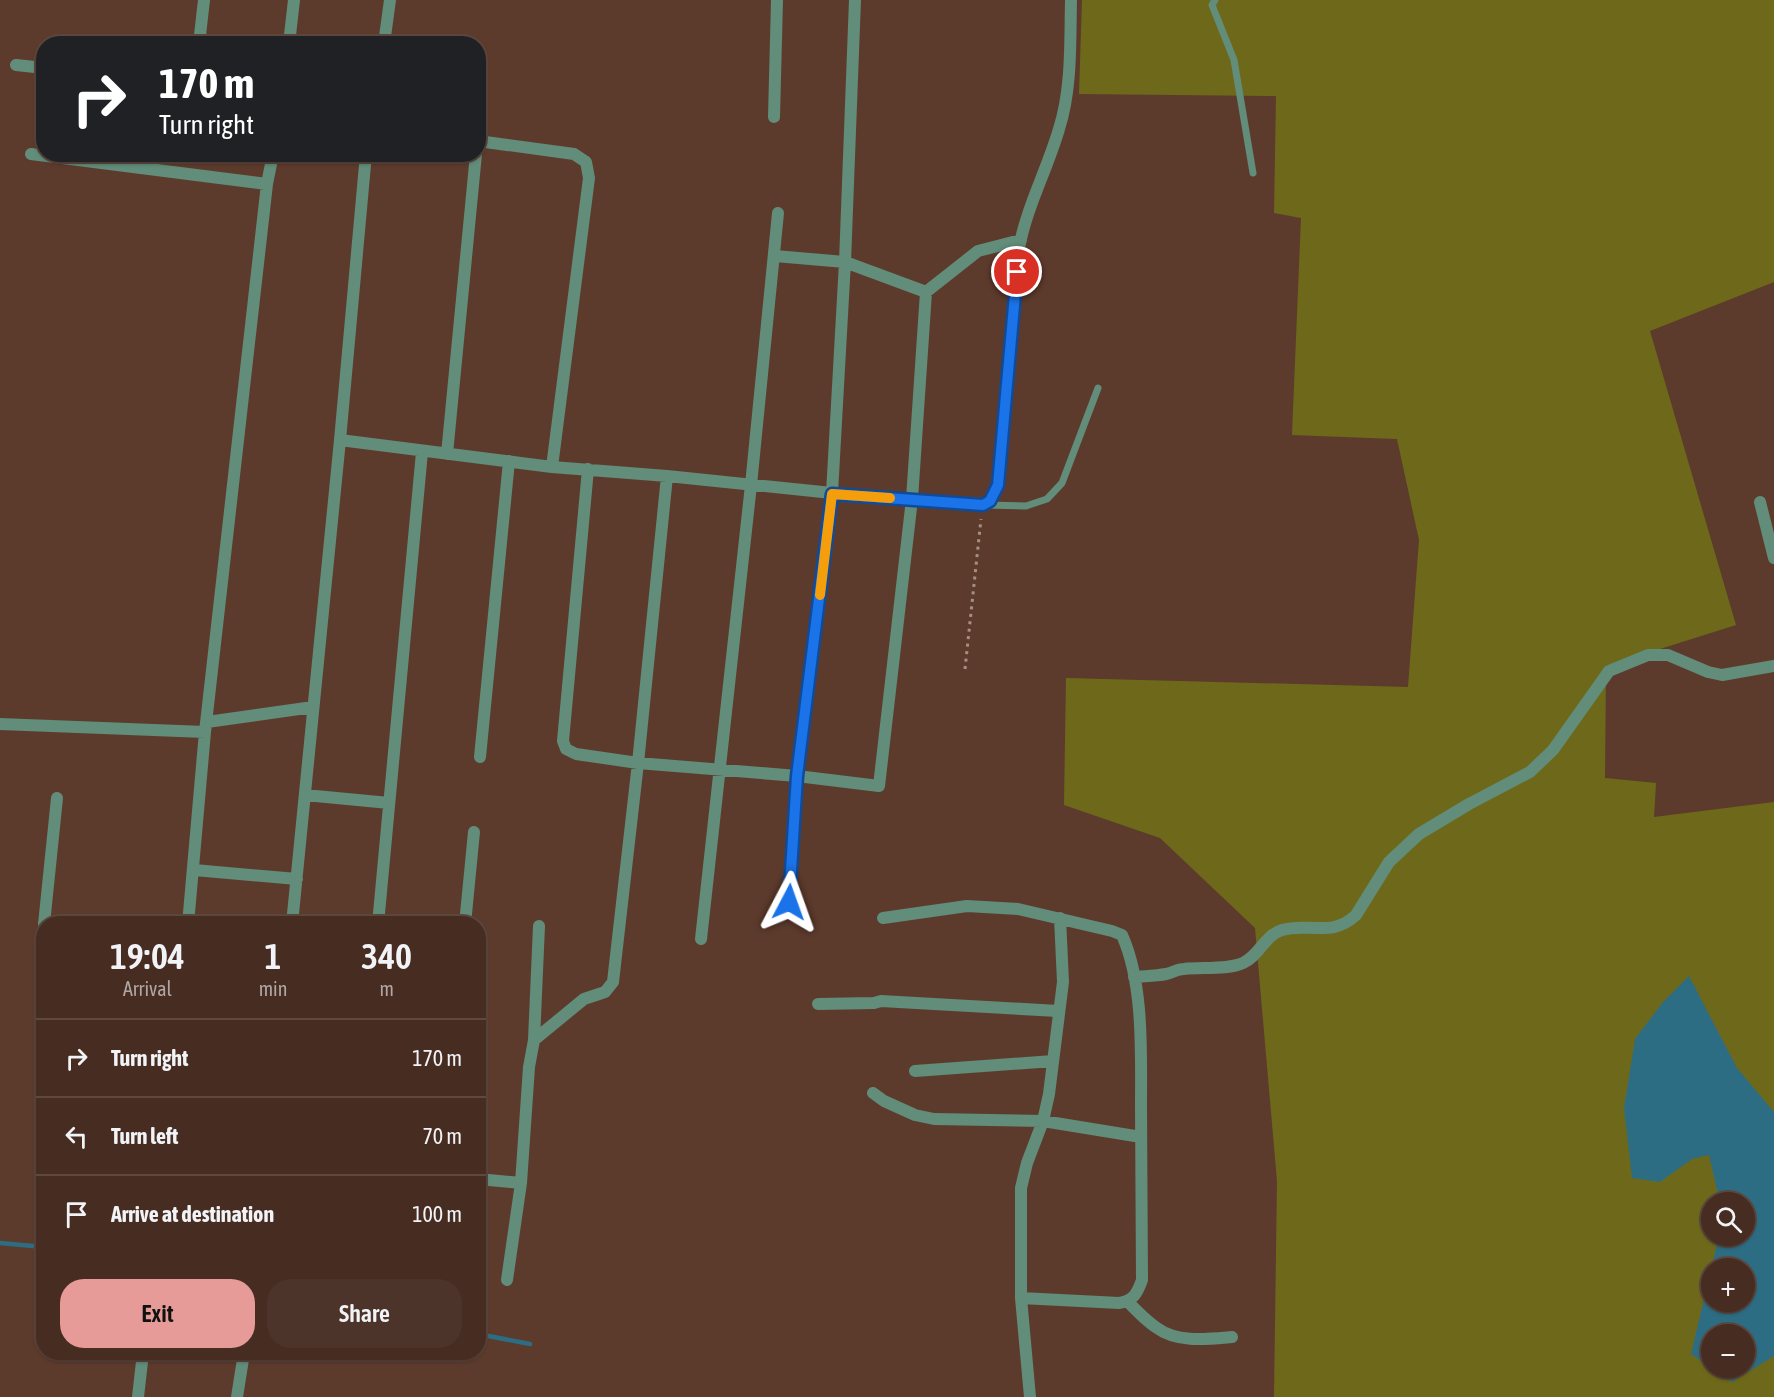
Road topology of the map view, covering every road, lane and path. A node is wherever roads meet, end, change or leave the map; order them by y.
1 (204, 0) edge
2 (294, 0) edge
3 (390, 0) edge
4 (777, 0) edge
5 (855, 0) edge
6 (1071, 0) edge
7 (1215, 0) edge
8 (200, 36) edge
9 (290, 36) edge
10 (385, 36) edge
11 (16, 64) dead end
12 (36, 67) edge
13 (774, 117) dead end
14 (486, 142) edge
15 (31, 154) dead end
16 (36, 155) edge
17 (94, 162) edge
18 (271, 162) edge
19 (365, 162) edge
20 (475, 162) edge
21 (1253, 172) dead end
22 (267, 184) junction
23 (778, 213) dead end
24 (1020, 240) junction
25 (775, 256) junction
26 (845, 262) junction
27 (926, 292) junction
28 (1098, 388) dead end
29 (340, 440) junction
30 (422, 452) junction
31 (447, 454) junction
32 (509, 461) junction
33 (552, 467) junction
34 (588, 469) junction
35 (667, 476) junction
36 (751, 484) junction
37 (832, 494) junction
38 (912, 499) junction
39 (1760, 502) dead end
40 (983, 505) junction
41 (1774, 558) edge
42 (1774, 666) edge
43 (965, 669) dead end
44 (314, 707) junction
45 (0, 724) edge
46 (206, 727) junction
47 (480, 757) dead end
48 (638, 763) junction
49 (718, 769) junction
50 (797, 776) junction
51 (305, 795) junction
52 (57, 798) dead end
53 (389, 803) junction
54 (474, 832) dead end
55 (194, 870) junction
56 (297, 879) junction
57 (789, 902) dead end
58 (45, 916) edge
59 (189, 916) edge
60 (293, 916) edge
61 (379, 916) edge
62 (466, 916) edge
63 (883, 918) dead end
64 (1060, 918) junction
65 (539, 926) dead end
66 (701, 939) dead end
67 (1134, 977) junction
68 (818, 1004) dead end
69 (1058, 1011) junction
70 (534, 1040) junction
71 (1053, 1061) junction
72 (915, 1071) dead end
73 (873, 1093) dead end
74 (1043, 1120) junction
75 (1141, 1137) junction
76 (486, 1180) edge
77 (521, 1183) junction
78 (507, 1280) dead end
79 (1021, 1299) junction
80 (1128, 1302) junction
81 (1232, 1337) dead end
82 (142, 1360) edge
83 (243, 1360) edge
84 (138, 1397) edge
85 (237, 1397) edge
86 (1029, 1397) edge

1 - 8 street
2 - 9 street
3 - 10 street
4 - 13 street
5 - 26 street
6 - 24 street
7 - 21 lane
11 - 12 street
14 - 33 street
15 - 16 street
17 - 22 street
18 - 22 street
19 - 29 street
20 - 31 street
22 - 46 street
23 - 25 street
24 - 27 street
24 - 40 street
25 - 26 street
25 - 36 street
26 - 27 street
26 - 37 street
27 - 38 street
28 - 40 lane
29 - 30 street
29 - 44 street
30 - 31 street
30 - 53 street
31 - 32 street
32 - 33 street
32 - 47 street
33 - 34 street
34 - 35 street
34 - 48 street
35 - 36 street
35 - 48 street
36 - 37 street
36 - 49 street
37 - 38 street
37 - 50 street
38 - 40 street
38 - 50 street
39 - 41 street
40 - 43 path
42 - 67 street
44 - 46 street
44 - 51 street
45 - 46 street
46 - 55 street
48 - 49 street
48 - 70 street
49 - 50 street
49 - 66 street
50 - 57 street
51 - 53 street
51 - 56 street
52 - 58 street
53 - 61 street
54 - 62 street
55 - 56 street
55 - 59 street
56 - 60 street
63 - 64 street
64 - 67 street
64 - 69 street
65 - 70 street
67 - 75 street
68 - 69 street
69 - 71 street
70 - 77 street
71 - 72 street
71 - 74 street
73 - 74 street
74 - 75 street
74 - 79 street
75 - 80 street
76 - 77 street
77 - 78 street
79 - 80 street
79 - 86 street
80 - 81 street
82 - 84 street
83 - 85 street

